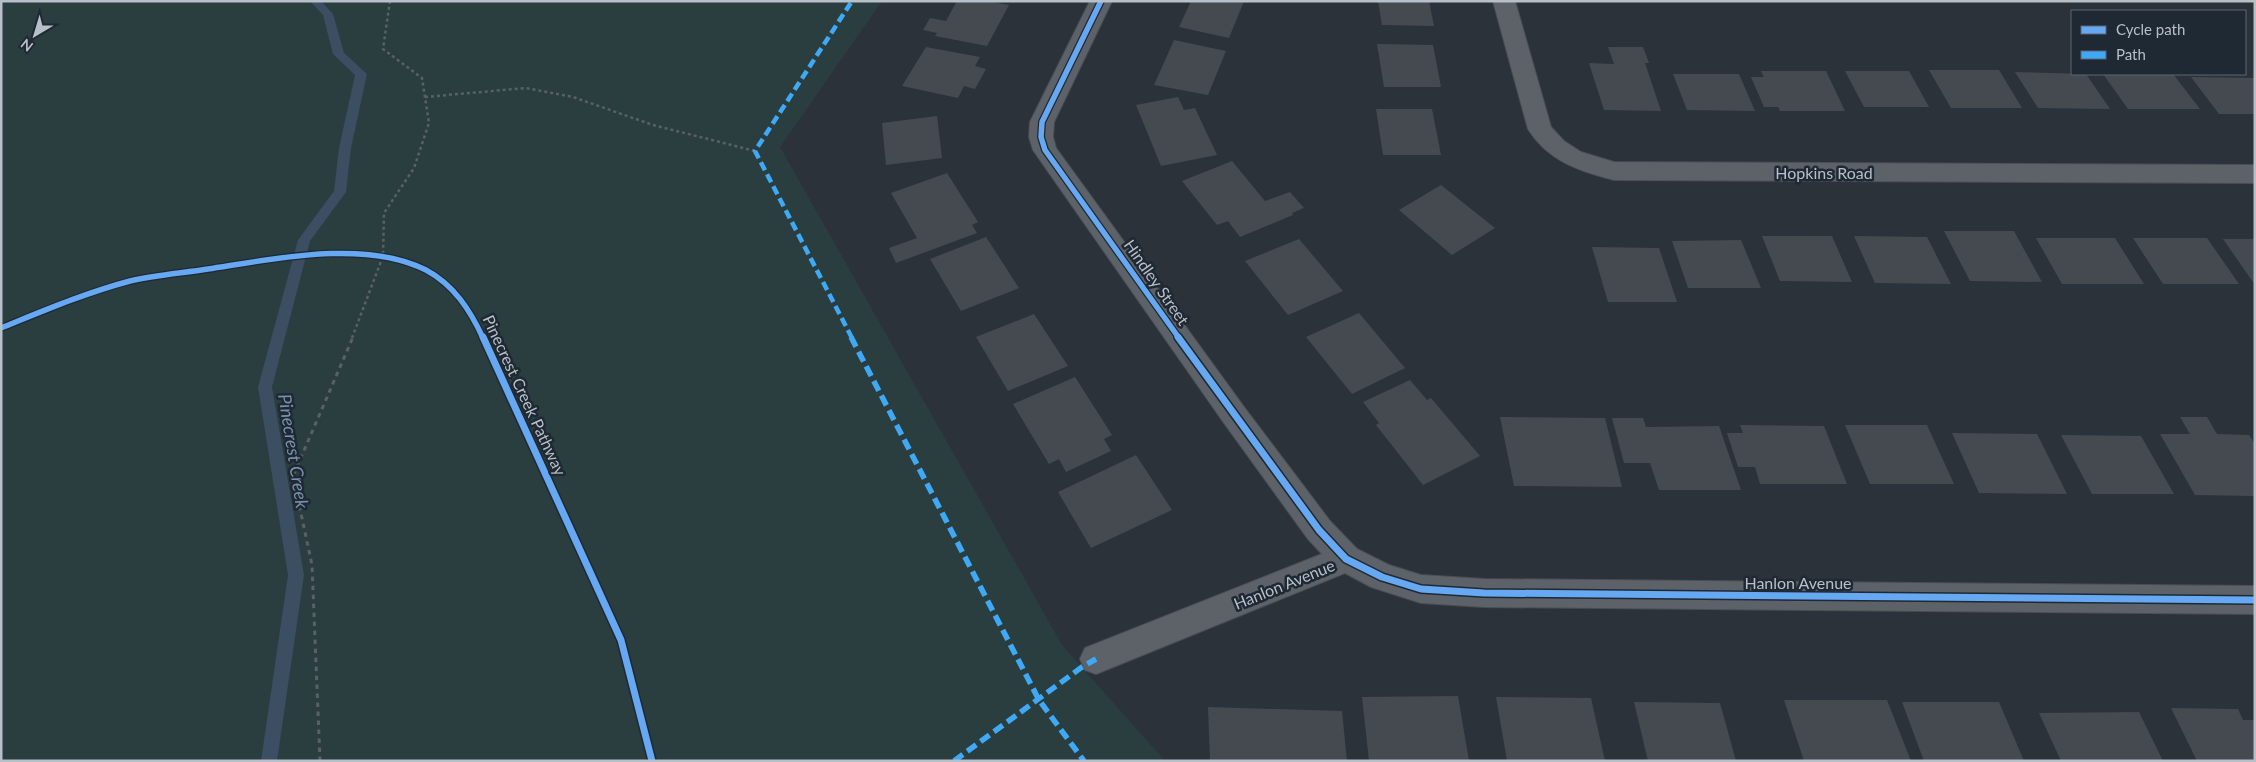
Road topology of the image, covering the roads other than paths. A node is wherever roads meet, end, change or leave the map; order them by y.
1 (1101, 1) edge
2 (1504, 1) edge
3 (2255, 174) edge
4 (1346, 559) junction
5 (2255, 600) edge
6 (1096, 659) dead end

1 - 4 street, Hindley Street
2 - 3 street, Hopkins Road
4 - 5 street, Hanlon Avenue
4 - 6 street, Hanlon Avenue

